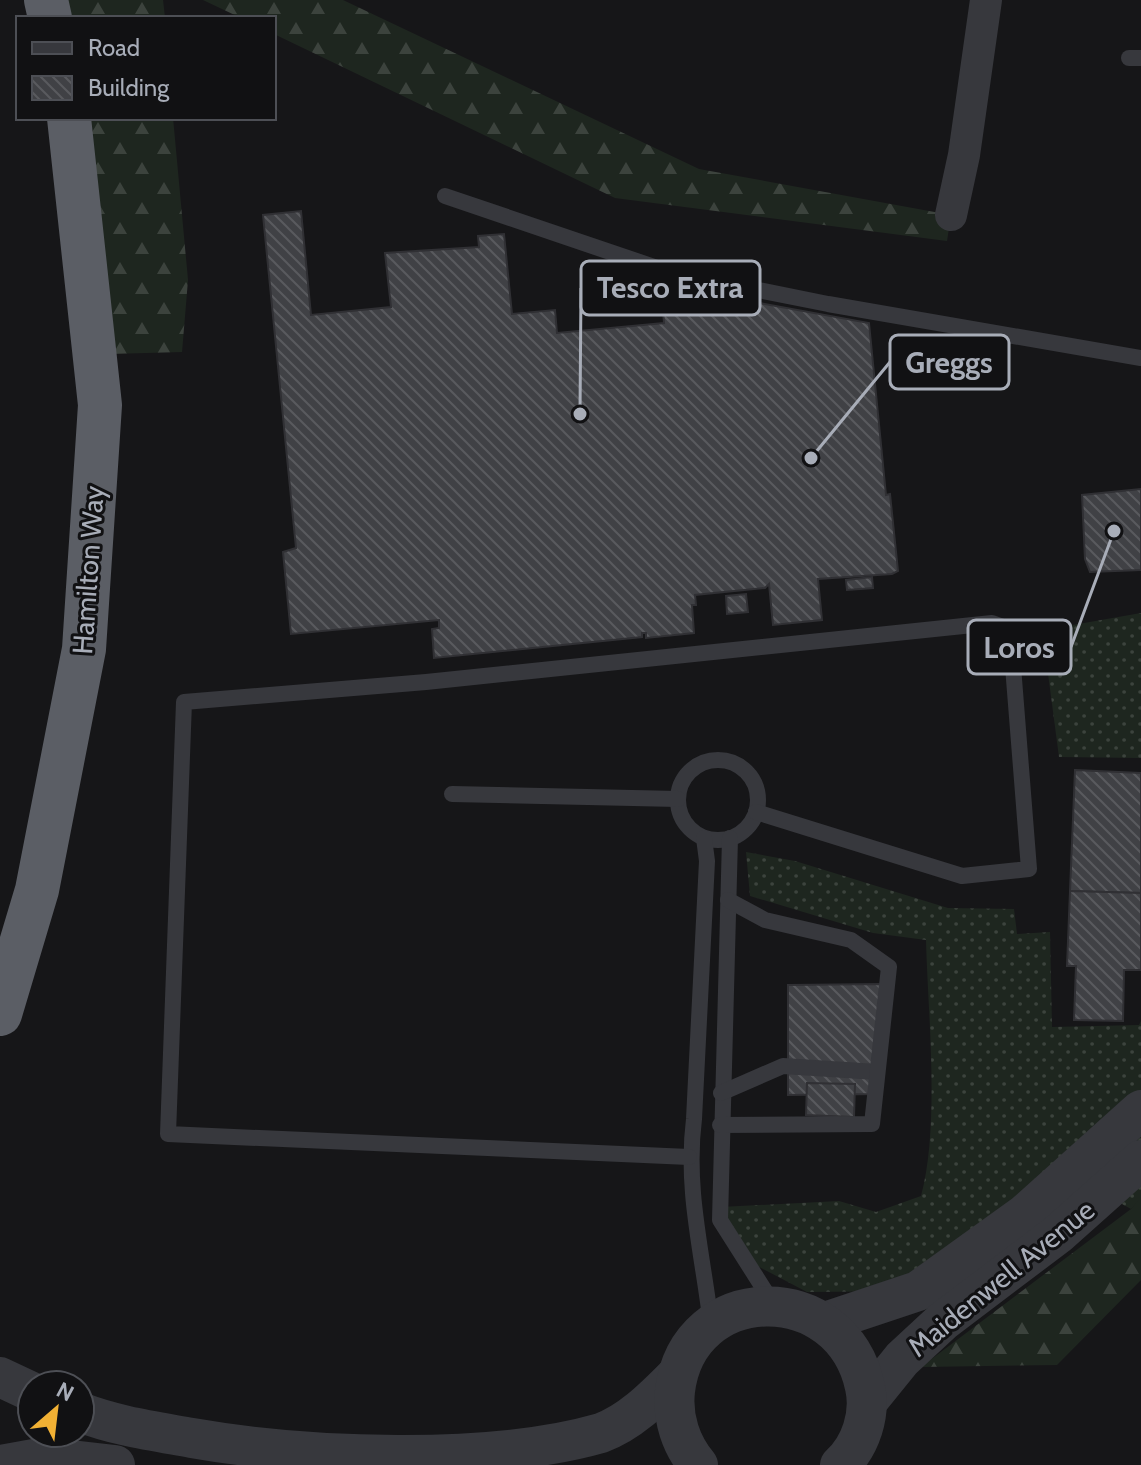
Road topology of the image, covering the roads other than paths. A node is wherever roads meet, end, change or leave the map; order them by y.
1 (986, 0) edge
2 (69, 120) edge
3 (445, 196) dead end
4 (951, 215) dead end
5 (1141, 358) edge
6 (452, 794) dead end
7 (678, 799) junction
8 (756, 812) junction
9 (704, 838) junction
10 (730, 838) junction
11 (728, 900) junction
12 (0, 1014) edge
13 (877, 1072) junction
14 (721, 1093) junction
15 (1141, 1110) edge
16 (720, 1125) junction
17 (689, 1157) junction
18 (1141, 1160) edge
19 (775, 1306) junction
20 (825, 1322) junction
21 (711, 1325) junction
22 (677, 1375) junction
23 (868, 1401) junction
24 (96, 1418) edge
25 (0, 1465) edge
26 (115, 1465) edge
27 (698, 1465) edge
28 (840, 1465) edge

1 - 4 street
2 - 12 highway, Hamilton Way
3 - 5 lane
6 - 7 lane
7 - 8 lane
7 - 9 lane
8 - 10 lane
8 - 17 lane
9 - 10 lane
9 - 17 lane
10 - 11 lane
11 - 13 lane
11 - 14 lane
13 - 14 lane
13 - 16 lane
14 - 16 lane
15 - 20 street, Maidenwell Avenue
16 - 19 lane
17 - 21 lane
18 - 23 street, Maidenwell Avenue
19 - 20 street
19 - 21 street
20 - 23 street
21 - 22 street
22 - 24 street
22 - 27 street
23 - 28 street
25 - 26 street

